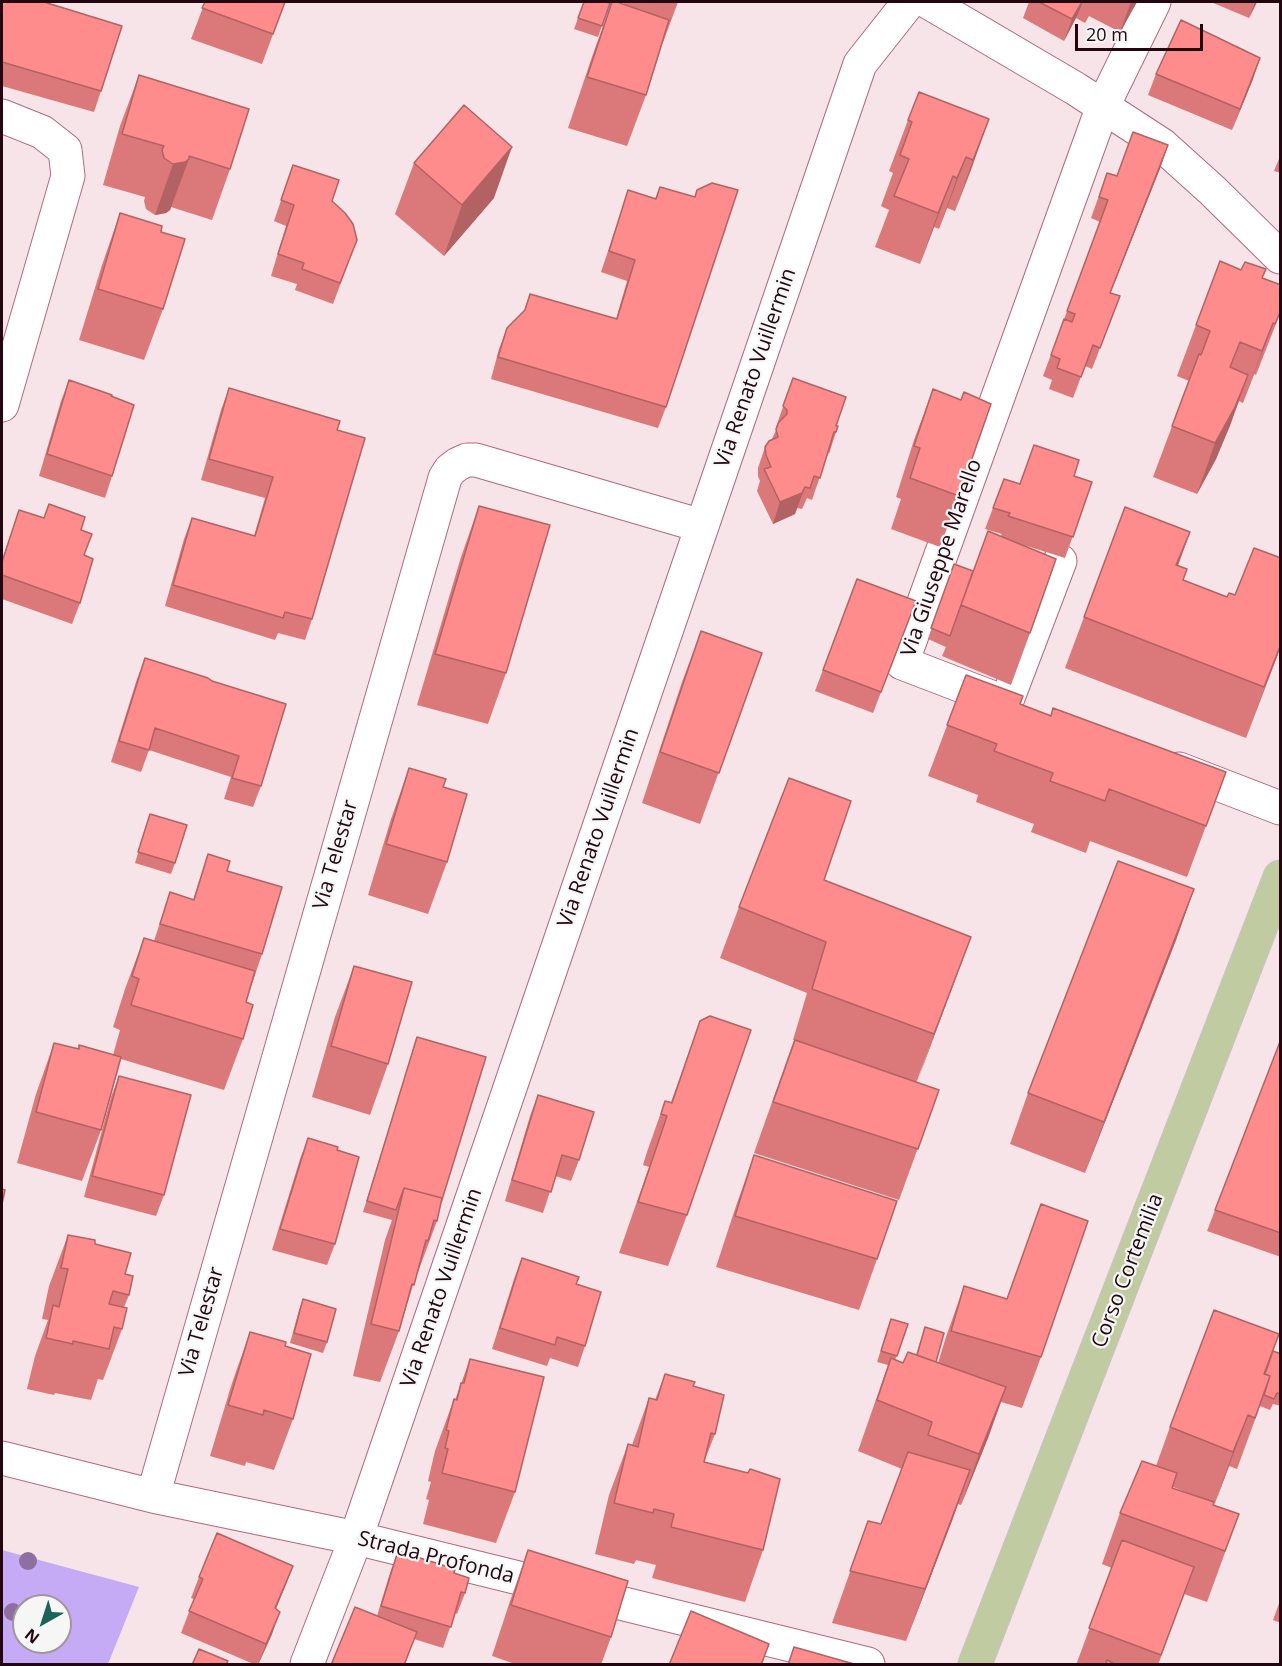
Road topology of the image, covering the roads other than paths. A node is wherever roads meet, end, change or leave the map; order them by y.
1 (909, 2) edge
2 (928, 2) edge
3 (1154, 2) edge
4 (1103, 106) junction
5 (2, 116) edge
6 (1281, 257) edge
7 (2, 405) edge
8 (702, 526) junction
9 (1060, 561) dead end
10 (1149, 758) edge
11 (1281, 808) edge
12 (1281, 877) edge
13 (2, 1458) edge
14 (153, 1496) junction
15 (356, 1538) junction
16 (307, 1665) edge
17 (868, 1665) edge
18 (975, 1665) edge

1 - 8 street, Via Renato Vuillermin
2 - 4 street
3 - 4 street, Via Giuseppe Marello
4 - 6 street
4 - 9 street, Via Giuseppe Marello
5 - 7 street
8 - 14 street, Via Telestar
8 - 15 street, Via Renato Vuillermin
10 - 11 street
12 - 18 main road, Corso Cortemilia
13 - 14 street, Strada Profonda
14 - 15 street, Strada Profonda
15 - 16 street, Via Renato Vuillermin
15 - 17 street, Strada Profonda

